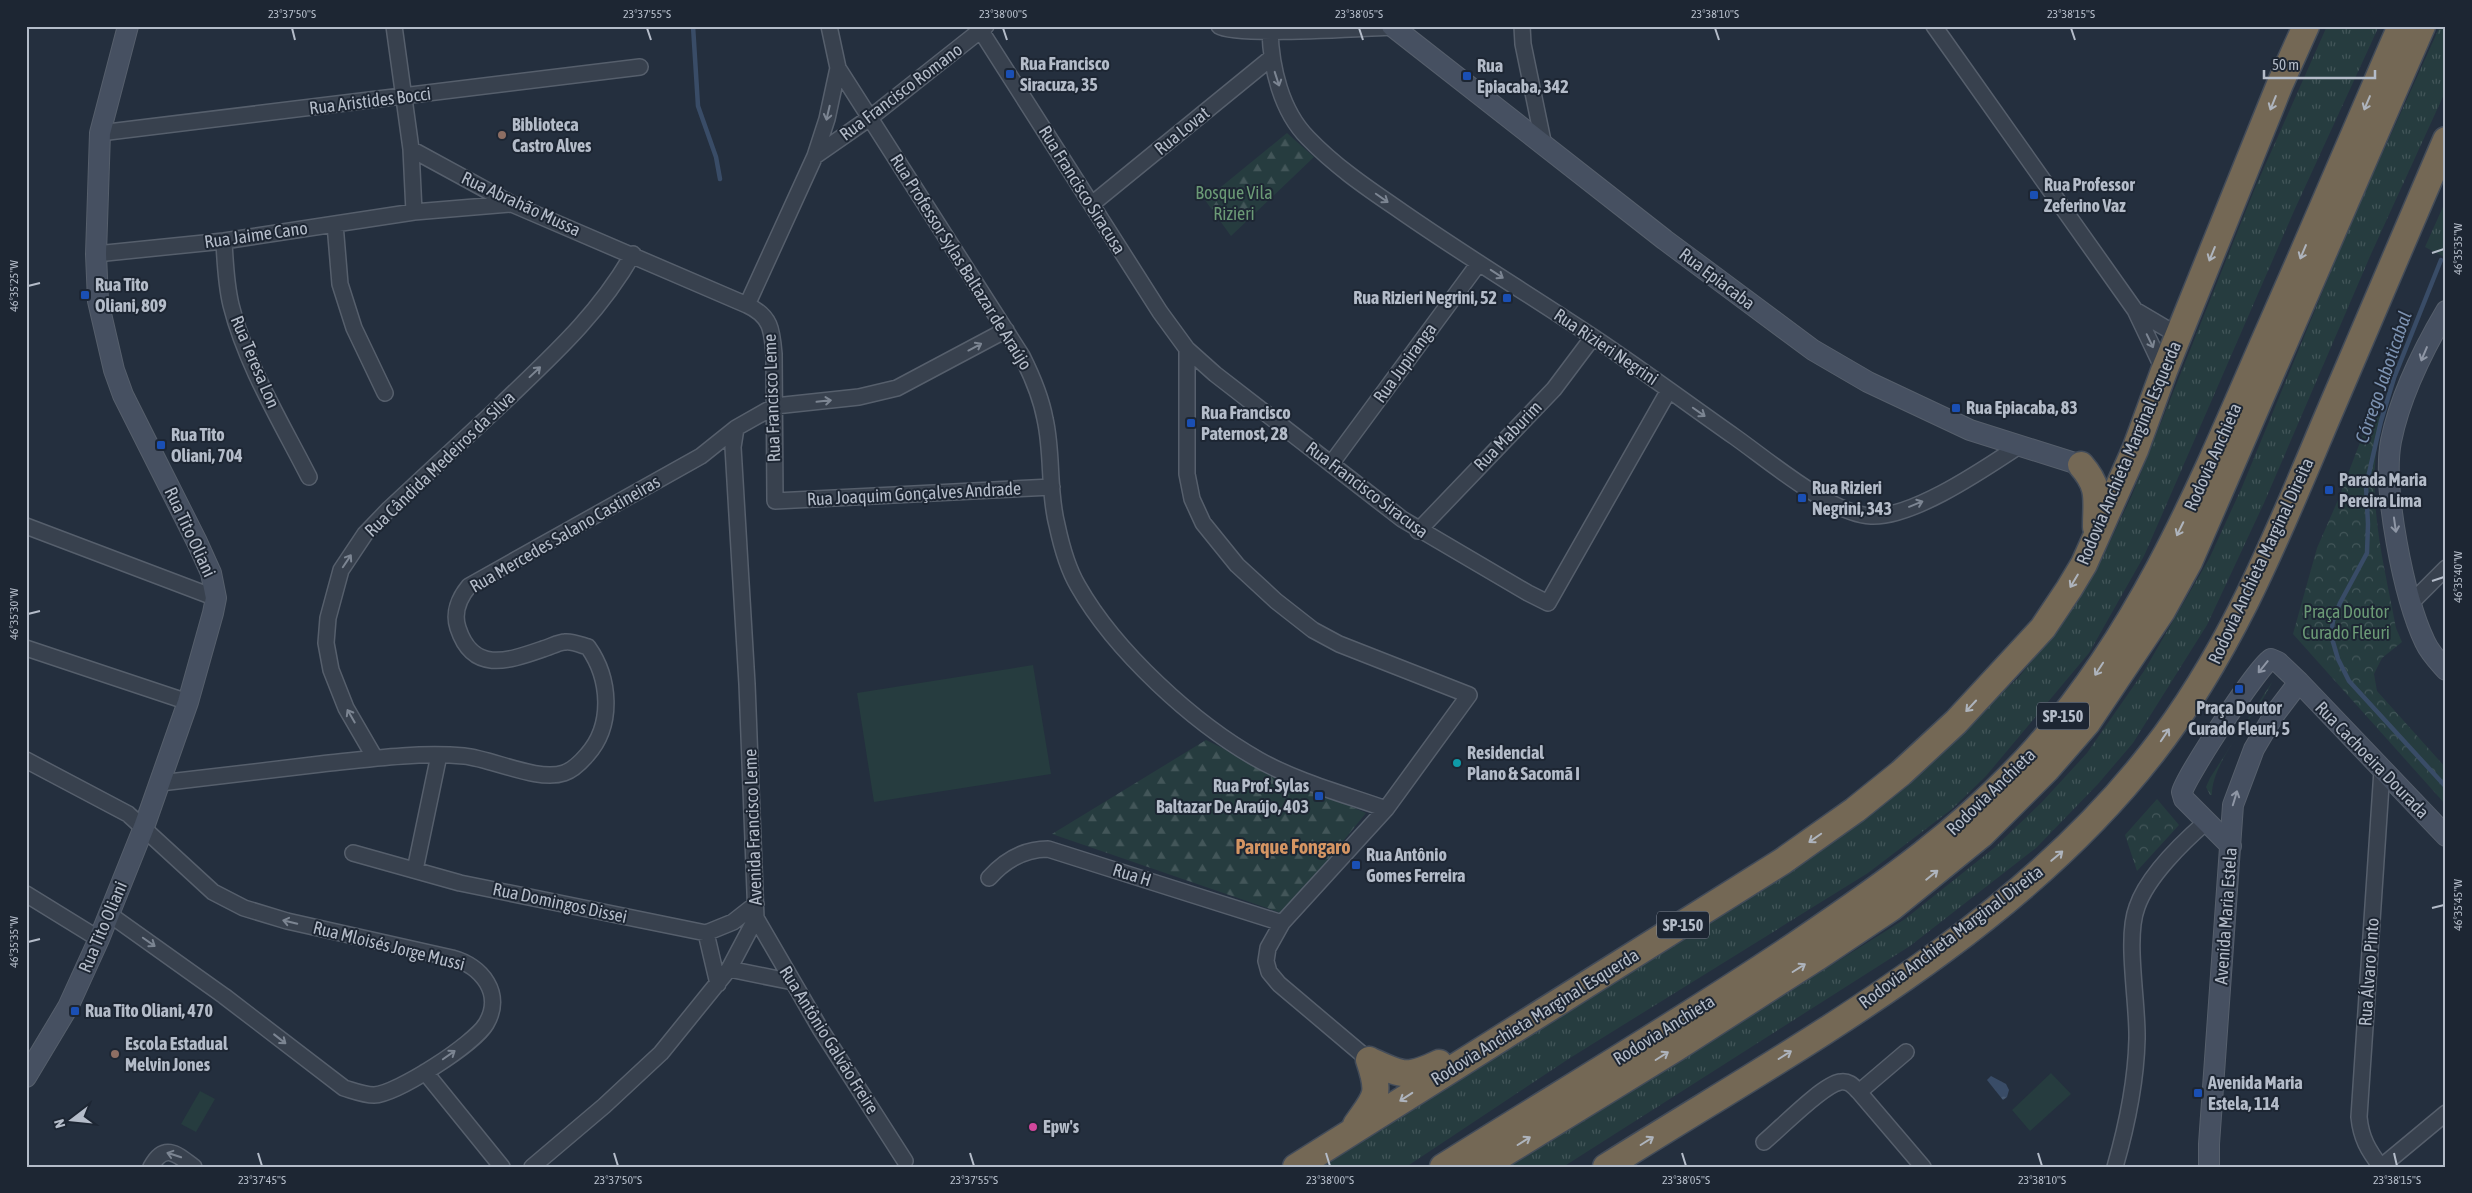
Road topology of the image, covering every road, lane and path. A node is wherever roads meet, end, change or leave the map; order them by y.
1 (128, 26) edge
2 (394, 26) edge
3 (829, 26) edge
4 (1219, 26) edge
5 (1522, 26) edge
6 (1934, 26) edge
7 (2306, 26) edge
8 (2401, 26) edge
9 (2422, 26) edge
10 (1392, 27) edge
11 (983, 29) edge
12 (1270, 31) junction
13 (1271, 58) junction
14 (640, 67) dead end
15 (838, 68) junction
16 (404, 97) junction
17 (871, 117) junction
18 (100, 133) junction
19 (2446, 140) edge
20 (1544, 146) junction
21 (411, 149) junction
22 (815, 156) junction
23 (512, 204) junction
24 (1092, 204) junction
25 (414, 212) junction
26 (335, 224) junction
27 (224, 241) junction
28 (96, 254) junction
29 (633, 254) junction
30 (1479, 263) junction
31 (747, 305) junction
32 (2135, 310) junction
33 (2446, 311) edge
34 (1006, 330) junction
35 (2179, 336) junction
36 (1593, 337) junction
37 (1187, 349) junction
38 (2164, 372) junction
39 (1669, 390) junction
40 (385, 393) dead end
41 (775, 406) junction
42 (736, 428) junction
43 (2019, 446) junction
44 (2135, 450) junction
45 (1331, 464) junction
46 (2081, 465) junction
47 (309, 477) dead end
48 (1052, 488) junction
49 (775, 501) joint
50 (26, 526) edge
51 (1418, 531) junction
52 (2096, 534) junction
53 (2446, 568) edge
54 (216, 598) junction
55 (2411, 603) junction
56 (26, 648) edge
57 (2446, 670) edge
58 (2299, 682) junction
59 (188, 702) junction
60 (439, 755) junction
61 (374, 758) junction
62 (26, 760) edge
63 (2382, 770) junction
64 (160, 783) junction
65 (1386, 809) junction
66 (2206, 822) junction
67 (144, 827) junction
68 (2446, 836) edge
69 (2231, 846) junction
70 (353, 853) dead end
71 (415, 870) junction
72 (989, 878) dead end
73 (26, 894) edge
74 (756, 911) junction
75 (110, 914) junction
76 (1282, 923) junction
77 (706, 933) junction
78 (99, 939) junction
79 (729, 969) junction
80 (792, 982) junction
81 (718, 984) junction
82 (1506, 1033) junction
83 (1906, 1052) dead end
84 (1369, 1060) junction
85 (28, 1069) edge
86 (425, 1072) junction
87 (1859, 1092) junction
88 (2446, 1113) edge
89 (1352, 1132) junction
90 (1764, 1142) dead end
91 (905, 1161) dead end
92 (152, 1164) edge
93 (194, 1167) edge
94 (502, 1167) edge
95 (532, 1167) edge
96 (1296, 1167) edge
97 (1443, 1167) edge
98 (1482, 1167) edge
99 (1606, 1167) edge
100 (1923, 1167) edge
101 (2115, 1167) edge
102 (2209, 1167) edge
103 (2381, 1167) edge

1 - 18 street, Rua Tito Oliani
2 - 16 street
3 - 15 street
4 - 12 street
5 - 20 street
6 - 32 street
7 -> 35 highway, Rodovia Anchieta Marginal Esquerda / SP-150
8 -> 97 highway, Rodovia Anchieta / SP-150
98 -> 9 highway, Rodovia Anchieta / SP-150
10 - 12 street
10 - 20 street, Rua Epiacaba
11 - 17 street, Rua Francisco Romano
11 - 24 street, Rua Francisco Siracusa
12 - 13 street, Rua Rizieri Negrini
13 - 24 street, Rua Lovat
13 -> 30 street, Rua Rizieri Negrini
14 - 16 street, Rua Aristides Bocci
15 - 17 street, Rua Professor Sylas Baltazar de Araújo
15 -> 22 street
16 - 18 street, Rua Aristides Bocci
16 - 21 street
17 - 22 street, Rua Francisco Romano
17 - 34 street, Rua Professor Sylas Baltazar de Araújo
18 - 28 street, Rua Tito Oliani
99 -> 19 highway, Rodovia Anchieta Marginal Direita
20 - 43 street, Rua Epiacaba
21 - 23 street, Rua Abrahão Mussa
21 - 25 street
22 - 31 street
23 - 25 street, Rua Jaime Cano
23 - 29 street, Rua Abrahão Mussa
24 - 37 street, Rua Francisco Siracusa
25 - 26 street, Rua Jaime Cano
26 - 27 street, Rua Jaime Cano
26 - 40 street
27 - 28 street, Rua Jaime Cano
27 - 47 street, Rua Teresa Lon
28 - 54 street, Rua Tito Oliani
29 - 31 street, Rua Abrahão Mussa
61 -> 29 street, Rua Cândida Medeiros da Silva
30 -> 36 street, Rua Rizieri Negrini
30 - 45 street, Rua Jupiranga
31 - 41 street, Rua Francisco Leme
32 - 35 street
32 -> 38 street
33 -> 55 street
41 -> 34 street
34 - 48 street, Rua Professor Sylas Baltazar de Araújo
35 - 38 highway, Rodovia Anchieta Marginal Esquerda / SP-150
36 - 39 street, Rua Rizieri Negrini
36 - 51 street, Rua Maburim
37 - 45 street, Rua Francisco Siracusa
37 - 65 street
38 - 44 highway, Rodovia Anchieta Marginal Esquerda / SP-150
39 -> 43 street, Rua Rizieri Negrini
39 - 51 street, Rua Francisco Siracusa
41 - 42 street
41 - 49 street, Rua Francisco Leme
42 - 60 street, Rua Mercedes Salano Castineiras
42 - 74 street, Avenida Francisco Leme
43 - 46 street, Rua Epiacaba
44 - 46 highway
44 - 52 highway, Rodovia Anchieta Marginal Esquerda / SP-150
45 - 51 street, Rua Francisco Siracusa
46 - 52 highway
48 - 49 street, Rua Joaquim Gonçalves Andrade
48 - 65 street, Rua Professor Sylas Baltazar de Araújo
50 - 54 street
52 -> 82 highway, Rodovia Anchieta Marginal Esquerda / SP-150
53 - 55 street
54 - 59 street, Rua Tito Oliani
55 - 57 street
56 - 59 street
58 - 63 street, Rua Cachoeira Dourada
58 -> 66 street
69 -> 58 street, Avenida Maria Estela
59 - 64 street, Rua Tito Oliani
60 - 61 street, Rua Mercedes Salano Castineiras
60 - 71 street
61 - 64 street, Rua Mercedes Salano Castineiras
62 - 67 street, Rua Mloisés Jorge Mussi
63 - 68 street, Rua Cachoeira Dourada
63 - 103 street, Rua Álvaro Pinto
64 - 67 street, Rua Tito Oliani
65 - 76 street
66 - 69 street
66 - 101 street
67 - 75 street, Rua Tito Oliani
86 -> 67 street, Rua Mloisés Jorge Mussi
69 - 102 street, Avenida Maria Estela
70 - 71 street, Rua Domingos Dissei
71 - 77 street, Rua Domingos Dissei
72 - 76 street, Rua H
73 - 78 street
74 - 77 street
74 - 79 street, Avenida Francisco Leme
74 - 80 street, Rua Antônio Galvão Freire
75 - 78 street, Rua Tito Oliani
75 -> 86 street, Rua Mloisés Jorge Mussi
76 - 84 street
77 - 81 street
78 - 85 street, Rua Tito Oliani
79 - 80 street
79 - 81 street, Avenida Francisco Leme
80 - 91 street, Rua Antônio Galvão Freire
81 - 95 street, Avenida Francisco Leme
82 - 84 highway
82 -> 89 highway, Rodovia Anchieta Marginal Esquerda / SP-150
83 - 87 street
84 - 89 highway
86 - 94 street
87 - 90 street
87 - 100 street
88 - 103 street
89 - 96 highway, Rodovia Anchieta Marginal Esquerda / SP-150
93 -> 92 street

